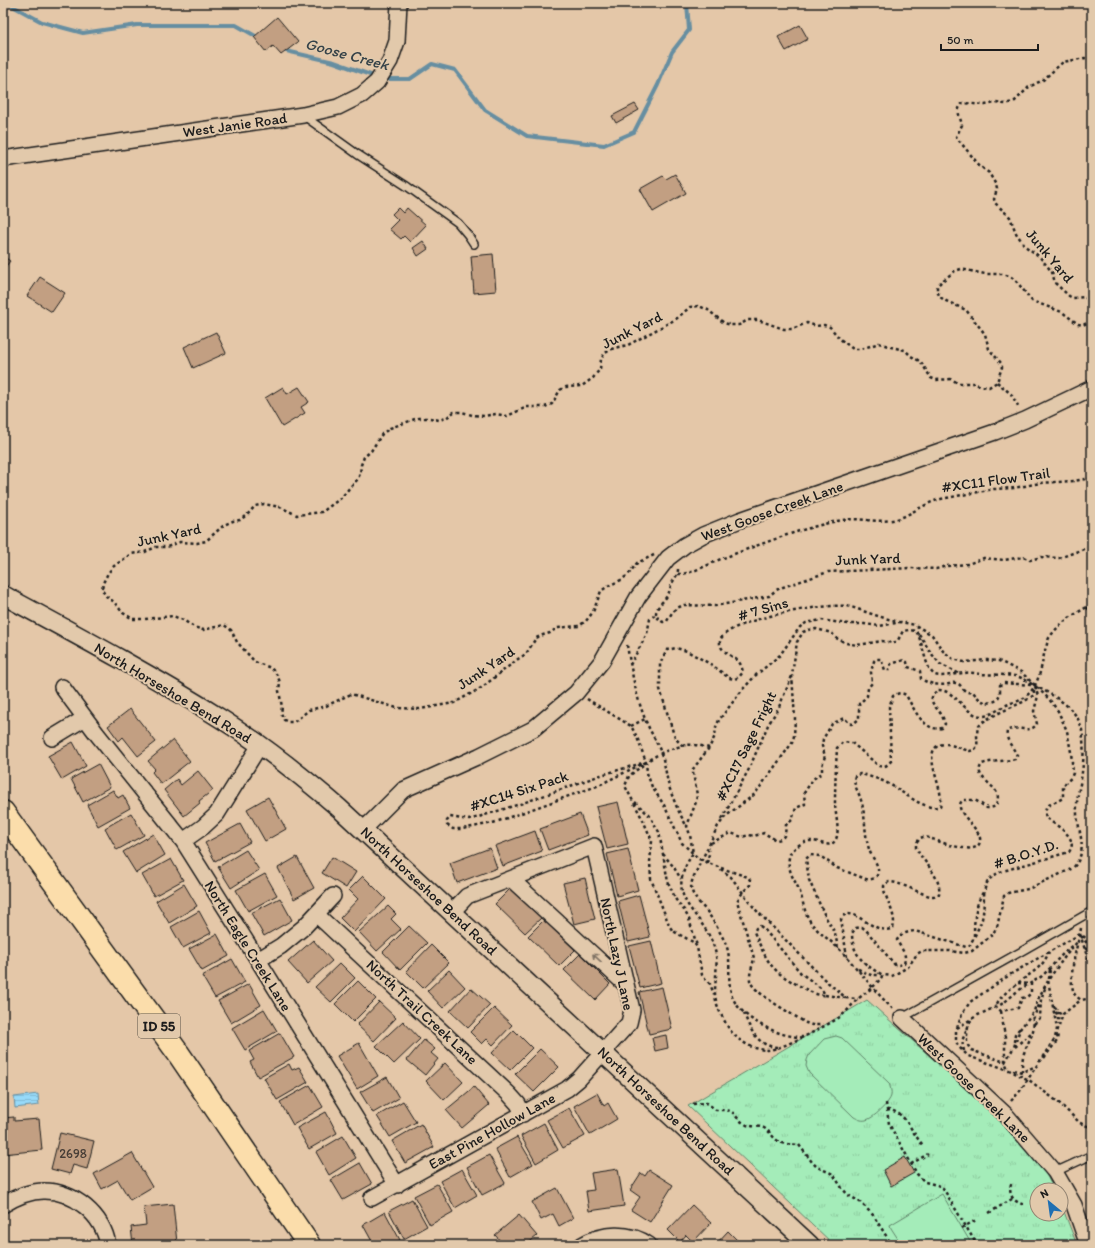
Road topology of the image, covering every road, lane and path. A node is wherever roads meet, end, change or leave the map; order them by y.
1 (399, 3) edge
2 (1092, 59) edge
3 (303, 115) junction
4 (3, 159) edge
5 (474, 244) dead end
6 (1092, 314) edge
7 (997, 382) junction
8 (1092, 388) edge
9 (1025, 420) junction
10 (1092, 478) edge
11 (1092, 546) edge
12 (668, 558) junction
13 (3, 595) edge
14 (1092, 604) edge
15 (1087, 607) junction
16 (656, 614) junction
17 (1092, 614) edge
18 (901, 622) junction
19 (624, 623) junction
20 (916, 631) junction
21 (630, 665) junction
22 (959, 673) junction
23 (792, 676) junction
24 (1035, 686) junction
25 (62, 687) dead end
26 (576, 693) junction
27 (85, 718) junction
28 (645, 719) junction
29 (631, 726) junction
30 (52, 738) dead end
31 (260, 745) junction
32 (683, 746) junction
33 (709, 748) junction
34 (661, 753) junction
35 (646, 762) junction
36 (633, 800) junction
37 (3, 812) edge
38 (687, 826) junction
39 (718, 826) junction
40 (363, 830) junction
41 (183, 841) junction
42 (710, 843) junction
43 (708, 849) junction
44 (663, 853) junction
45 (693, 853) junction
46 (707, 863) junction
47 (718, 867) junction
48 (511, 879) junction
49 (681, 879) junction
50 (984, 890) junction
51 (742, 892) junction
52 (333, 896) dead end
53 (452, 912) junction
54 (1089, 912) edge
55 (316, 914) junction
56 (1080, 934) junction
57 (973, 939) junction
58 (1078, 941) junction
59 (1091, 946) edge
60 (698, 947) junction
61 (838, 948) junction
62 (1084, 948) junction
63 (1050, 951) junction
64 (1092, 954) edge
65 (847, 958) junction
66 (258, 960) junction
67 (1092, 965) edge
68 (1050, 967) junction
69 (856, 968) junction
70 (883, 975) junction
71 (1048, 980) junction
72 (1018, 983) junction
73 (626, 985) junction
74 (1030, 986) junction
75 (874, 988) junction
76 (714, 994) junction
77 (825, 995) junction
78 (846, 998) junction
79 (1092, 998) edge
80 (858, 999) junction
81 (1041, 999) junction
82 (1081, 1000) junction
83 (1052, 1002) junction
84 (1054, 1006) junction
85 (996, 1008) junction
86 (1001, 1011) junction
87 (743, 1013) junction
88 (1032, 1017) junction
89 (902, 1018) junction
90 (1061, 1019) junction
91 (971, 1021) junction
92 (1034, 1024) junction
93 (825, 1025) junction
94 (1023, 1025) junction
95 (957, 1028) junction
96 (1057, 1028) junction
97 (1033, 1032) junction
98 (966, 1034) junction
99 (803, 1037) junction
100 (780, 1047) junction
101 (1014, 1047) junction
102 (603, 1052) junction
103 (965, 1053) junction
104 (1005, 1062) junction
105 (1036, 1066) junction
106 (1007, 1069) junction
107 (1022, 1072) junction
108 (1021, 1076) junction
109 (1027, 1079) junction
110 (886, 1103) dead end
111 (693, 1104) dead end
112 (887, 1110) junction
113 (1002, 1111) junction
114 (523, 1114) junction
115 (1092, 1128) edge
116 (924, 1146) dead end
117 (928, 1154) dead end
118 (1092, 1155) edge
119 (911, 1164) junction
120 (1055, 1172) junction
121 (1011, 1184) dead end
122 (397, 1185) junction
123 (372, 1198) dead end
124 (1012, 1199) junction
125 (3, 1205) edge
126 (1025, 1205) dead end
127 (989, 1213) dead end
128 (976, 1220) dead end
129 (965, 1226) junction
130 (962, 1228) dead end
131 (108, 1245) edge
132 (309, 1245) edge
133 (582, 1245) edge
134 (649, 1245) edge
135 (810, 1245) edge
136 (892, 1245) edge
137 (977, 1245) edge
138 (1088, 1245) edge

1 - 3 street, West Janie Road
2 - 6 path, Junk Yard
3 - 4 street, West Janie Road
3 - 5 lane
6 - 7 path, Junk Yard
7 - 9 path
7 - 12 path, Junk Yard
8 - 9 street, West Goose Creek Lane
9 - 12 street, West Goose Creek Lane
10 - 16 path, #XC11 Flow Trail
11 - 16 path, Junk Yard
12 - 19 street, West Goose Creek Lane
13 - 31 street, North Horseshoe Bend Road
14 - 15 path
15 - 17 path
15 - 24 path
16 - 21 path
18 - 24 path
18 - 32 path, # 7 Sins
18 - 33 path
19 - 21 path
19 - 26 street, West Goose Creek Lane
20 - 22 path
20 - 22 path
20 - 23 path, #XC17 Sage Fright
21 - 28 path
22 - 24 path
23 - 39 path, #XC17 Sage Fright
23 - 39 path, #XC17 Sage Fright
24 - 42 path
24 - 50 path, # B.O.Y.D.
24 - 61 path
24 - 61 path
24 - 65 path
24 - 70 path
25 - 27 street, North Eagle Creek Lane
26 - 29 path
26 - 40 street, West Goose Creek Lane
27 - 30 street
27 - 41 street, North Eagle Creek Lane
28 - 29 path
28 - 34 path
29 - 35 path
31 - 40 street, North Horseshoe Bend Road
31 - 41 street
32 - 33 path
32 - 34 path
33 - 38 path
34 - 35 path
34 - 38 path
35 - 35 path, #XC14 Six Pack
35 - 36 path
35 - 45 path
36 - 44 path
36 - 60 path
37 - 132 highway, ID 55
38 - 45 path
39 - 42 path, #XC17 Sage Fright
40 - 53 street, North Horseshoe Bend Road
41 - 66 street, North Eagle Creek Lane
42 - 43 path, #XC17 Sage Fright
43 - 46 path, #XC17 Sage Fright
43 - 87 path, #XC17 Sage Fright
44 - 49 path
44 - 60 path
45 - 46 path
45 - 49 path
46 - 47 path
47 - 51 path
47 - 51 path
48 - 53 street
73 -> 48 street
48 - 73 street, North Lazy J Lane
49 - 76 path
50 - 57 path, # B.O.Y.D.
50 - 57 path, # B.O.Y.D.
51 - 78 path
51 - 93 path
52 - 55 street
53 - 102 street, North Horseshoe Bend Road
54 - 56 path
54 - 89 lane
55 - 66 street
55 - 114 street, North Trail Creek Lane
56 - 58 path
56 - 59 path
56 - 59 path
56 - 62 path
56 - 63 path
57 - 70 path
58 - 68 path
58 - 71 path
58 - 82 path
60 - 76 path
61 - 65 path
62 - 64 path
62 - 67 path
63 - 72 path
63 - 95 path
65 - 69 path
66 - 122 street, North Eagle Creek Lane
68 - 71 path
68 - 74 path
69 - 70 path
69 - 75 path
70 - 75 path
71 - 81 path
71 - 83 path
71 - 88 path
72 - 74 path
72 - 85 path
73 - 102 street, North Lazy J Lane
74 - 85 path
74 - 86 path
75 - 80 path
75 - 89 path
76 - 100 path
77 - 77 path
77 - 78 path
78 - 80 path
79 - 82 path
80 - 93 path
81 - 88 path
81 - 92 path
82 - 90 path
83 - 84 path
83 - 96 path
84 - 90 path
84 - 96 path
85 - 86 path
85 - 91 path
86 - 104 path
87 - 99 path, #XC17 Sage Fright
87 - 100 path
88 - 92 path
88 - 94 path
89 - 113 street, West Goose Creek Lane
90 - 96 path
91 - 95 path
91 - 98 path
92 - 97 path
93 - 99 path
94 - 101 path
94 - 101 path
95 - 103 path
96 - 105 path
96 - 105 path
97 - 101 path
97 - 107 path
98 - 103 path
98 - 104 path
99 - 100 path
101 - 104 path
102 - 114 street, East Pine Hollow Lane
102 - 135 street, North Horseshoe Bend Road
103 - 106 path
104 - 106 path
105 - 107 path
105 - 109 path
106 - 107 path
106 - 108 path
107 - 108 path
108 - 109 path
109 - 113 path
109 - 115 path
110 - 112 path
111 - 136 path
112 - 116 path
112 - 119 path
113 - 120 street, West Goose Creek Lane
114 - 122 street, East Pine Hollow Lane
117 - 119 path
118 - 120 lane
119 - 129 path
120 - 138 street, West Goose Creek Lane
121 - 124 path
122 - 123 street, East Pine Hollow Lane
124 - 126 path
124 - 127 path
125 - 131 street
128 - 129 path
129 - 130 path
129 - 137 path
133 - 134 street

